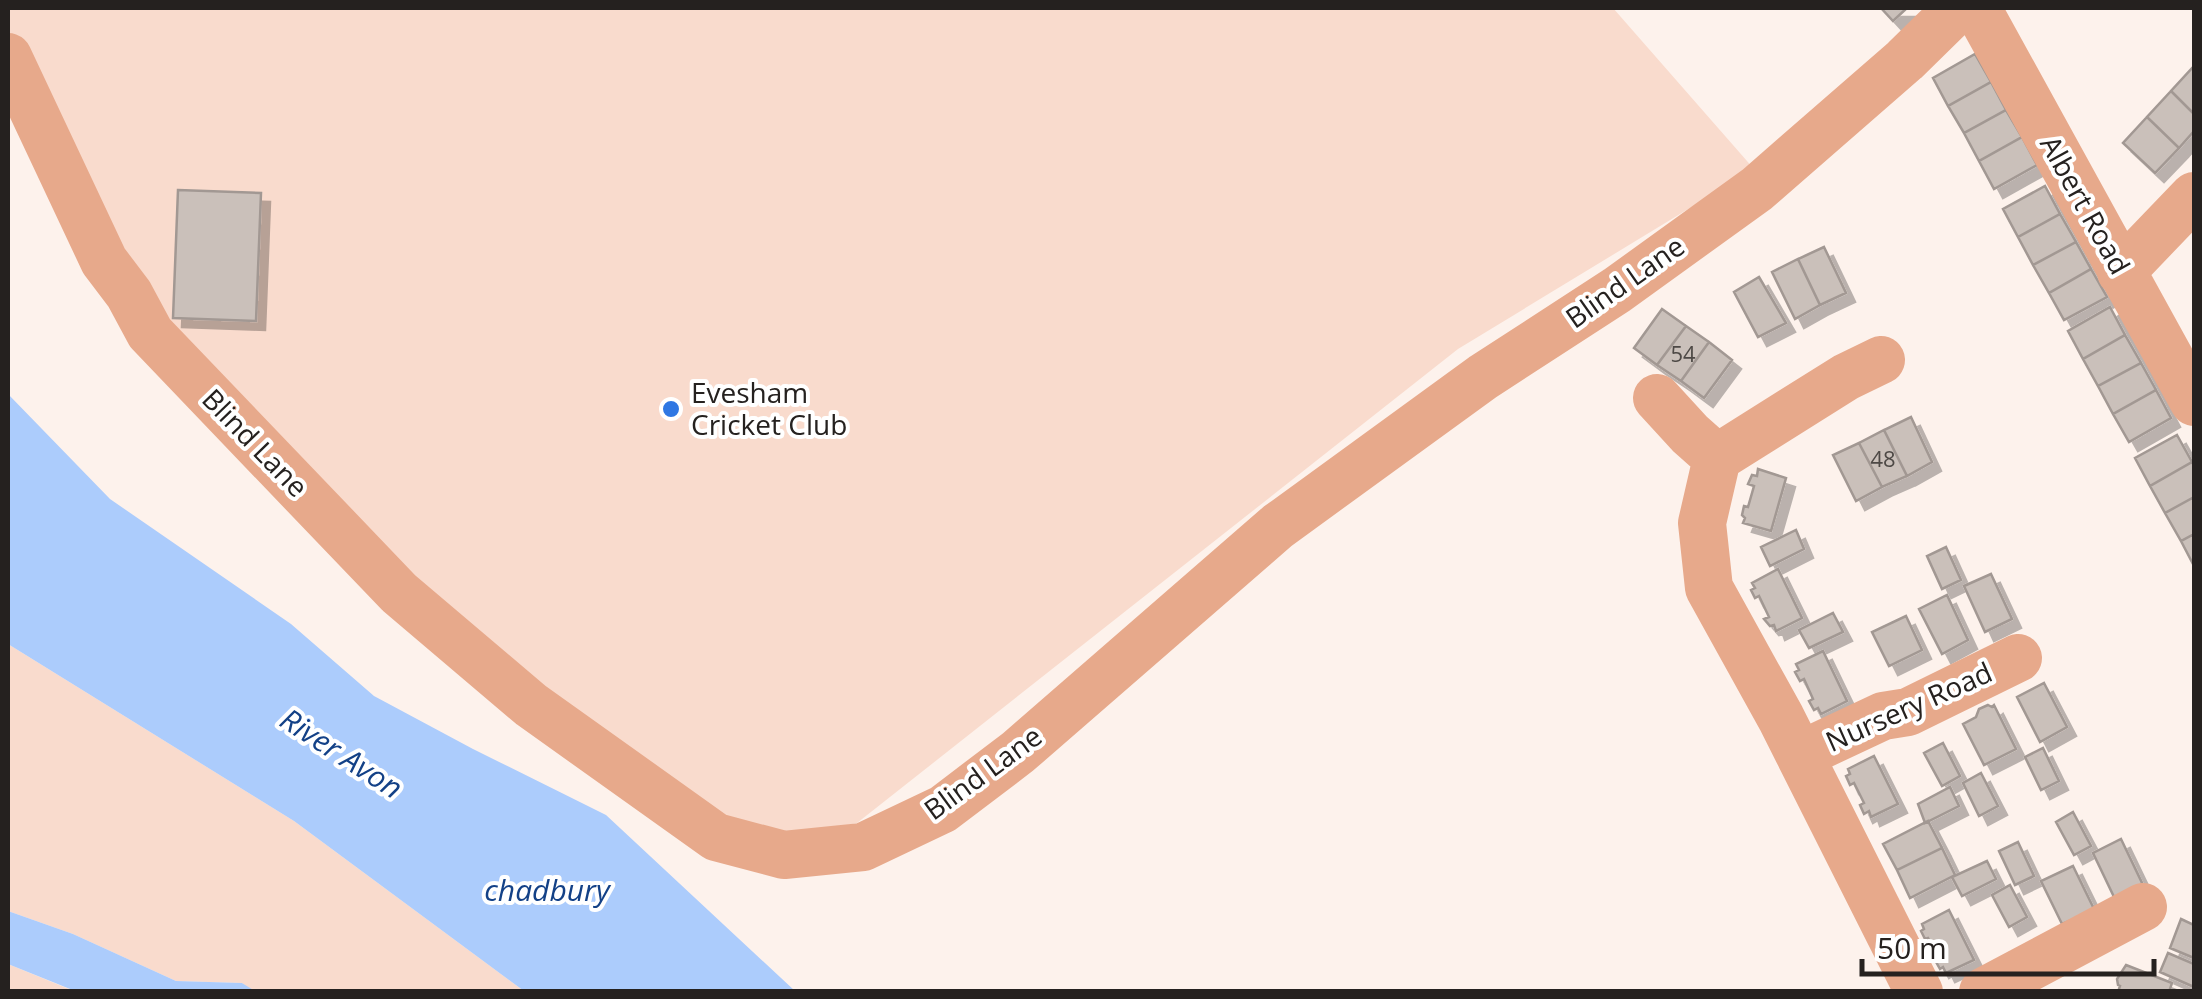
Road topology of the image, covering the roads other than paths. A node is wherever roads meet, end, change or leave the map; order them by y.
1 (1958, 8) edge
2 (1977, 8) edge
3 (8, 57) edge
4 (2194, 196) edge
5 (2121, 272) junction
6 (1880, 360) dead end
7 (1656, 398) dead end
8 (2194, 402) edge
9 (1717, 458) junction
10 (2018, 658) dead end
11 (1800, 755) junction
12 (2143, 907) dead end
13 (1920, 992) edge
14 (1983, 992) edge

1 - 3 street, Blind Lane
2 - 5 street, Albert Road
4 - 5 street
5 - 8 street, Albert Road
6 - 9 street
7 - 9 street
9 - 11 street, Nursery Road
10 - 11 street, Nursery Road
11 - 13 street, Nursery Road
12 - 14 street

